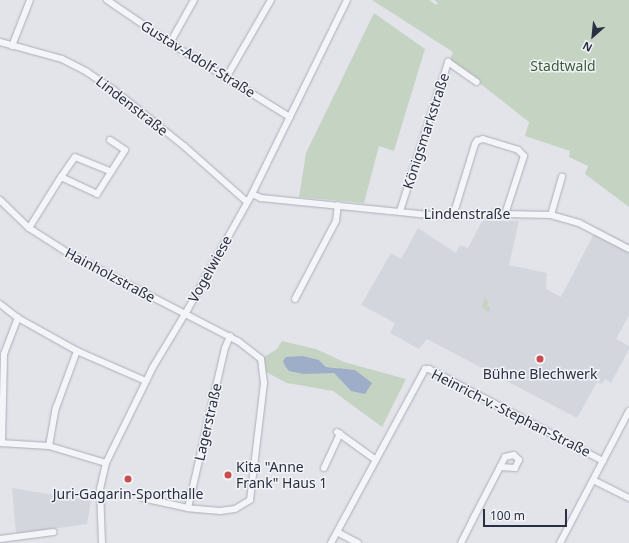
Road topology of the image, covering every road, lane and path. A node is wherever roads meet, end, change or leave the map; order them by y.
1 (30, 0) edge
2 (194, 0) edge
3 (271, 0) edge
4 (347, 0) edge
5 (111, 1) edge
6 (0, 42) edge
7 (170, 43) junction
8 (12, 46) junction
9 (226, 78) junction
10 (477, 82) dead end
11 (290, 117) junction
12 (110, 140) dead end
13 (110, 171) junction
14 (562, 177) dead end
15 (61, 178) junction
16 (252, 194) junction
17 (0, 200) edge
18 (247, 202) junction
19 (338, 205) junction
20 (400, 211) junction
21 (505, 214) junction
22 (551, 215) junction
23 (453, 216) junction
24 (29, 228) junction
25 (629, 249) edge
26 (295, 299) dead end
27 (0, 304) edge
28 (185, 314) junction
29 (18, 318) junction
30 (230, 336) junction
31 (77, 351) junction
32 (146, 381) junction
33 (629, 411) edge
34 (1, 443) edge
35 (49, 446) junction
36 (376, 460) junction
37 (603, 461) junction
38 (106, 462) junction
39 (500, 467) dead end
40 (324, 468) dead end
41 (593, 480) junction
42 (142, 498) dead end
43 (629, 498) edge
44 (188, 508) junction
45 (54, 532) dead end
46 (337, 532) junction
47 (0, 539) edge
48 (102, 543) edge
49 (331, 543) edge
50 (358, 543) edge
51 (461, 543) edge
52 (560, 543) edge

1 - 8 street
2 - 7 street
3 - 9 street
4 - 11 street, Vogelwiese
5 - 7 street, Gustav-Adolf-Straße
6 - 8 street, Lindenstraße
7 - 9 street, Gustav-Adolf-Straße
8 - 18 street, Lindenstraße
9 - 11 street, Gustav-Adolf-Straße
10 - 20 street, Königsmarkstraße
11 - 16 street, Vogelwiese
12 - 13 street
13 - 15 street
13 - 15 street
14 - 22 street
15 - 24 street
16 - 18 street, Vogelwiese
16 - 19 street, Lindenstraße
17 - 24 street, Hainholzstraße
18 - 28 street, Vogelwiese
19 - 20 street, Lindenstraße
19 - 26 street
20 - 23 street, Lindenstraße
21 - 22 street, Lindenstraße
21 - 23 street, Lindenstraße
21 - 23 street
22 - 25 street, Lindenstraße
24 - 28 street, Hainholzstraße
27 - 29 street
28 - 30 street, Hainholzstraße
28 - 32 street, Vogelwiese
29 - 31 street
29 - 34 street
30 - 44 street, Lagerstraße
30 - 44 street, Hainholzstraße
31 - 32 street
31 - 35 street
32 - 38 street, Vogelwiese
33 - 37 street
34 - 35 street
35 - 38 street
36 - 37 street, Heinrich-v.-Stephan-Straße
36 - 40 street
36 - 46 street, Heinrich-v.-Stephan-Straße
37 - 41 street
38 - 48 street, Vogelwiese
39 - 51 street
41 - 43 street
41 - 52 street
42 - 44 street, Hainholzstraße
45 - 47 street
46 - 49 street, Heinrich-v.-Stephan-Straße
46 - 50 street

